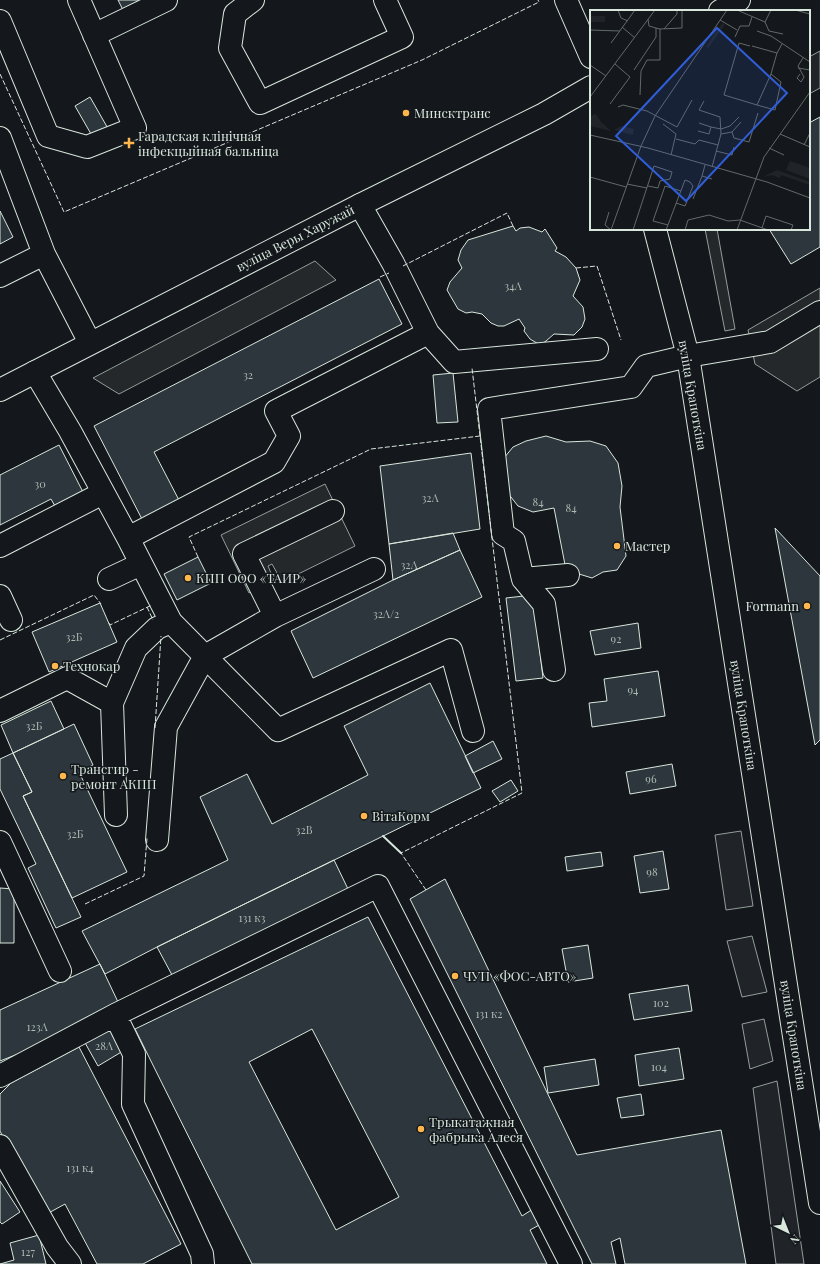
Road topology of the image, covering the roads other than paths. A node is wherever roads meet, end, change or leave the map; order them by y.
1 (79, 0) edge
2 (166, 0) edge
3 (253, 0) edge
4 (385, 0) edge
5 (566, 0) edge
6 (739, 0) edge
7 (722, 10) edge
8 (0, 20) edge
9 (94, 35) junction
10 (590, 55) edge
11 (590, 88) edge
12 (0, 138) edge
13 (360, 205) junction
14 (655, 230) edge
15 (44, 254) junction
16 (0, 276) edge
17 (820, 312) edge
18 (428, 333) junction
19 (90, 343) junction
20 (596, 350) dead end
21 (688, 356) junction
22 (36, 372) junction
23 (0, 390) edge
24 (103, 494) junction
25 (333, 511) dead end
26 (128, 538) junction
27 (0, 546) edge
28 (141, 564) junction
29 (374, 569) dead end
30 (568, 575) dead end
31 (109, 579) dead end
32 (523, 580) junction
33 (0, 596) edge
34 (275, 616) junction
35 (11, 620) dead end
36 (171, 622) junction
37 (205, 656) junction
38 (554, 670) dead end
39 (112, 703) junction
40 (0, 711) edge
41 (473, 731) dead end
42 (116, 815) dead end
43 (157, 840) dead end
44 (0, 842) edge
45 (9, 879) edge
46 (60, 972) dead end
47 (115, 1015) junction
48 (0, 1076) edge
49 (0, 1146) edge
50 (820, 1203) edge
51 (70, 1264) edge
52 (203, 1264) edge
53 (571, 1264) edge

1 - 9 main road
2 - 9 main road
3 - 4 main road
5 - 10 main road
6 - 7 main road
8 - 9 main road
11 - 13 main road, вуліца Веры Харужай
12 - 15 main road
13 - 18 main road
13 - 19 main road, вуліца Веры Харужай
14 - 21 main road, вуліца Крапоткіна
15 - 16 main road
15 - 19 main road
17 - 21 main road
18 - 20 main road
18 - 26 main road
19 - 22 main road, вуліца Веры Харужай
21 - 32 main road
21 - 50 main road, вуліца Крапоткіна
22 - 23 main road, вуліца Веры Харужай
22 - 24 main road
24 - 26 main road
24 - 27 main road
25 - 34 main road
26 - 28 main road
28 - 31 main road
28 - 36 main road
29 - 34 main road
30 - 32 main road
32 - 38 main road
33 - 35 main road
34 - 37 main road
36 - 37 main road
36 - 39 main road
37 - 41 main road
37 - 43 main road
39 - 40 main road
39 - 42 main road
44 - 45 main road
45 - 46 main road
47 - 48 main road
47 - 52 main road
47 - 53 main road
49 - 51 main road

